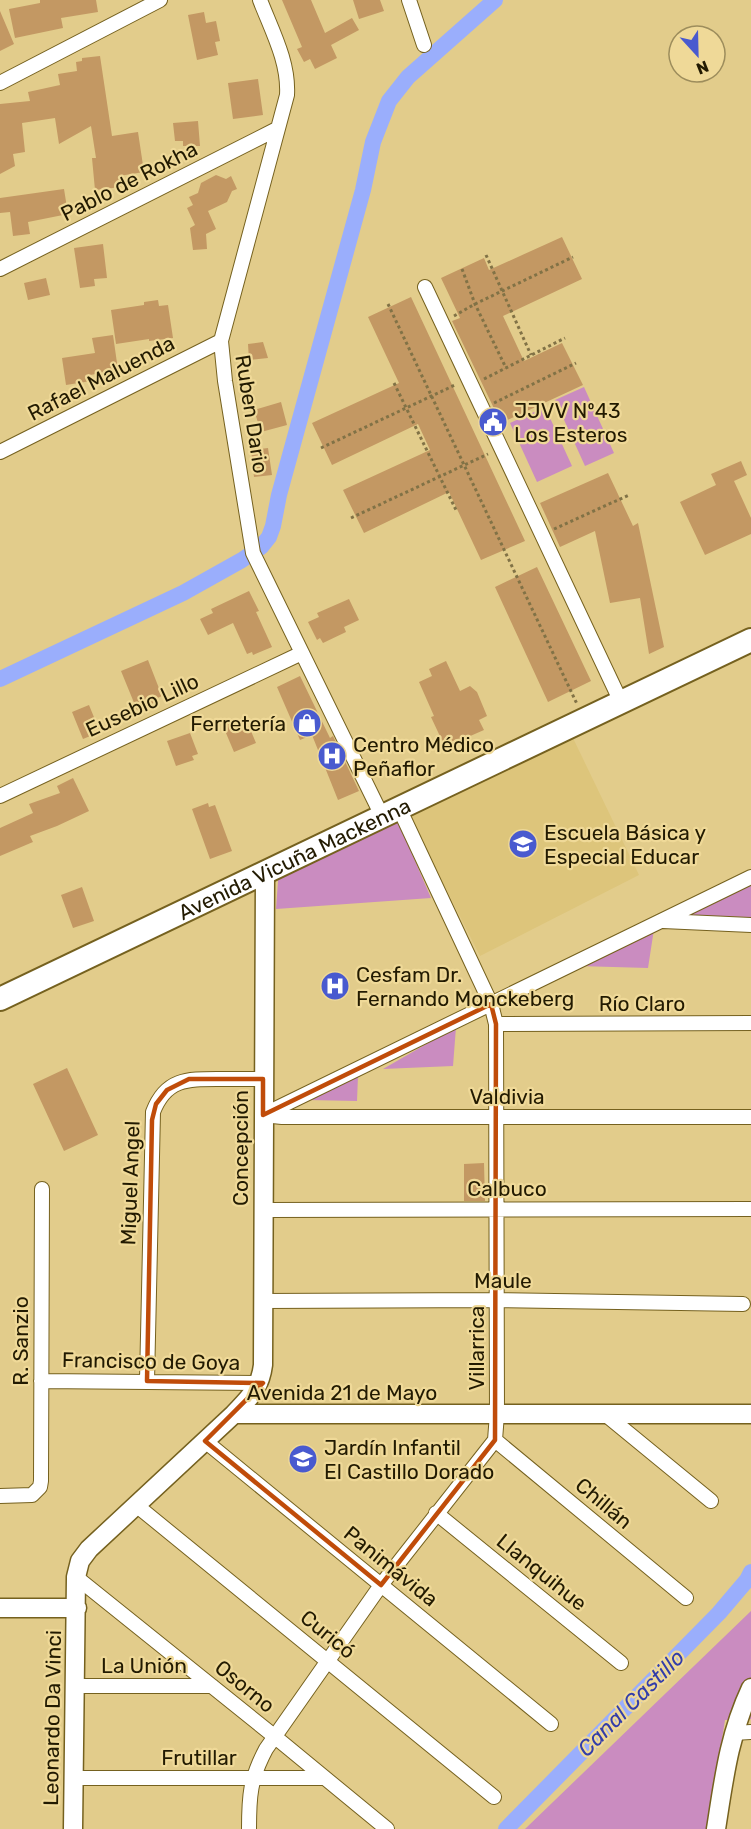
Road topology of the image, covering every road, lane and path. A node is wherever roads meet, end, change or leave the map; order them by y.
1 (160, 0) edge
2 (260, 0) edge
3 (409, 0) edge
4 (424, 45) dead end
5 (0, 83) edge
6 (277, 129) junction
7 (486, 255) dead end
8 (573, 257) dead end
9 (462, 269) dead end
10 (0, 270) edge
11 (425, 287) dead end
12 (502, 292) junction
13 (388, 304) dead end
14 (475, 304) junction
15 (442, 323) junction
16 (565, 338) dead end
17 (220, 341) junction
18 (531, 355) junction
19 (576, 363) dead end
20 (506, 368) junction
21 (470, 382) junction
22 (394, 384) dead end
23 (432, 396) junction
24 (406, 408) junction
25 (482, 408) junction
26 (321, 448) dead end
27 (501, 448) junction
28 (0, 452) edge
29 (464, 465) junction
30 (440, 477) junction
31 (629, 495) dead end
32 (457, 512) dead end
33 (351, 518) dead end
34 (542, 535) junction
35 (751, 640) edge
36 (302, 653) junction
37 (621, 702) junction
38 (584, 720) junction
39 (0, 796) edge
40 (390, 812) junction
41 (265, 873) junction
42 (751, 877) edge
43 (661, 921) junction
44 (751, 925) edge
45 (0, 999) edge
46 (491, 1004) junction
47 (751, 1023) edge
48 (496, 1024) junction
49 (263, 1079) junction
50 (263, 1115) junction
51 (497, 1117) junction
52 (751, 1117) edge
53 (42, 1190) dead end
54 (497, 1209) junction
55 (751, 1209) edge
56 (263, 1210) junction
57 (497, 1300) junction
58 (263, 1301) junction
59 (743, 1304) dead end
60 (41, 1381) junction
61 (147, 1382) junction
62 (260, 1383) junction
63 (234, 1414) junction
64 (497, 1414) junction
65 (605, 1414) junction
66 (751, 1414) edge
67 (495, 1440) junction
68 (205, 1441) junction
69 (0, 1496) edge
70 (711, 1501) dead end
71 (136, 1505) junction
72 (436, 1513) junction
73 (76, 1577) junction
74 (381, 1585) junction
75 (686, 1598) dead end
76 (0, 1608) edge
77 (77, 1608) junction
78 (327, 1661) junction
79 (621, 1663) dead end
80 (75, 1686) junction
81 (212, 1686) junction
82 (751, 1688) edge
83 (551, 1724) dead end
84 (742, 1732) edge
85 (274, 1736) junction
86 (74, 1778) junction
87 (252, 1778) junction
88 (325, 1778) junction
89 (494, 1797) dead end
90 (73, 1829) edge
91 (249, 1829) edge
92 (387, 1829) edge
93 (716, 1829) edge

1 - 5 street
2 - 6 street, Ruben Dario
3 - 4 street
6 - 10 street, Pablo de Rokha
6 - 17 street, Ruben Dario
7 - 12 path
8 - 12 path
9 - 14 path
11 - 15 street
12 - 14 path
12 - 18 path
13 - 23 path
14 - 15 path
14 - 20 path
15 - 21 street
16 - 18 path
17 - 28 street, Rafael Maluenda
17 - 36 street, Ruben Dario
18 - 20 path
19 - 25 path
20 - 21 path
21 - 23 path
21 - 25 street
22 - 24 path
23 - 24 path
23 - 29 path
24 - 26 path
24 - 30 path
25 - 27 street
27 - 29 path
27 - 34 street
29 - 30 path
29 - 38 path
30 - 32 path
30 - 33 path
31 - 34 path
34 - 37 street
35 - 37 main road, Avenida Vicuña Mackenna
36 - 39 street, Eusebio Lillo
36 - 40 street, Ruben Dario
37 - 38 main road, Avenida Vicuña Mackenna
38 - 40 main road, Avenida Vicuña Mackenna
40 - 41 main road, Avenida Vicuña Mackenna
40 - 46 street, Villarrica
41 - 45 main road, Avenida Vicuña Mackenna
41 - 49 street, Concepción
42 - 43 street
43 - 44 street
43 - 46 street
46 - 48 street, Villarrica
46 - 50 street
47 - 48 street, Río Claro
48 - 51 street, Villarrica
49 - 50 street, Concepción
49 - 61 street, Miguel Angel
50 - 51 street, Valdivia
50 - 56 street, Concepción
51 - 52 street, Valdivia
51 - 54 street, Villarrica
53 - 60 street, R. Sanzio
54 - 55 street, Calbuco
54 - 56 street, Calbuco
54 - 57 street, Villarrica
56 - 58 street, Concepción
57 - 58 street, Maule
57 - 59 street, Maule
57 - 64 street, Villarrica
58 - 62 street, Concepción
60 - 61 street, Francisco de Goya
60 - 69 street, R. Sanzio
61 - 62 street, Francisco de Goya
62 - 63 street
63 - 64 street, Avenida 21 de Mayo
63 - 68 street, Avenida 21 de Mayo
64 - 65 street, Avenida 21 de Mayo
64 - 67 street, Villarrica
65 - 66 street, Avenida 21 de Mayo
65 - 70 street
67 - 72 street
67 - 75 street, Chillán
68 - 71 street, Avenida 21 de Mayo
68 - 74 street, Panimávida
71 - 73 street, Avenida 21 de Mayo
71 - 78 street, Curicó
72 - 74 street
72 - 79 street, Llanquihue
73 - 77 street, Avenida 21 de Mayo
73 - 81 street, Osorno
74 - 78 street
74 - 83 street, Panimávida
76 - 77 street
77 - 80 street, Leonardo Da Vinci
78 - 85 street
78 - 89 street, Curicó
80 - 81 street, La Unión
80 - 86 street, Leonardo Da Vinci
81 - 85 street, Osorno
82 - 84 street
84 - 93 street
85 - 87 street
85 - 88 street, Osorno
86 - 87 street, Frutillar
86 - 90 street, Leonardo Da Vinci
87 - 88 street, Frutillar
87 - 91 street
88 - 92 street, Osorno

